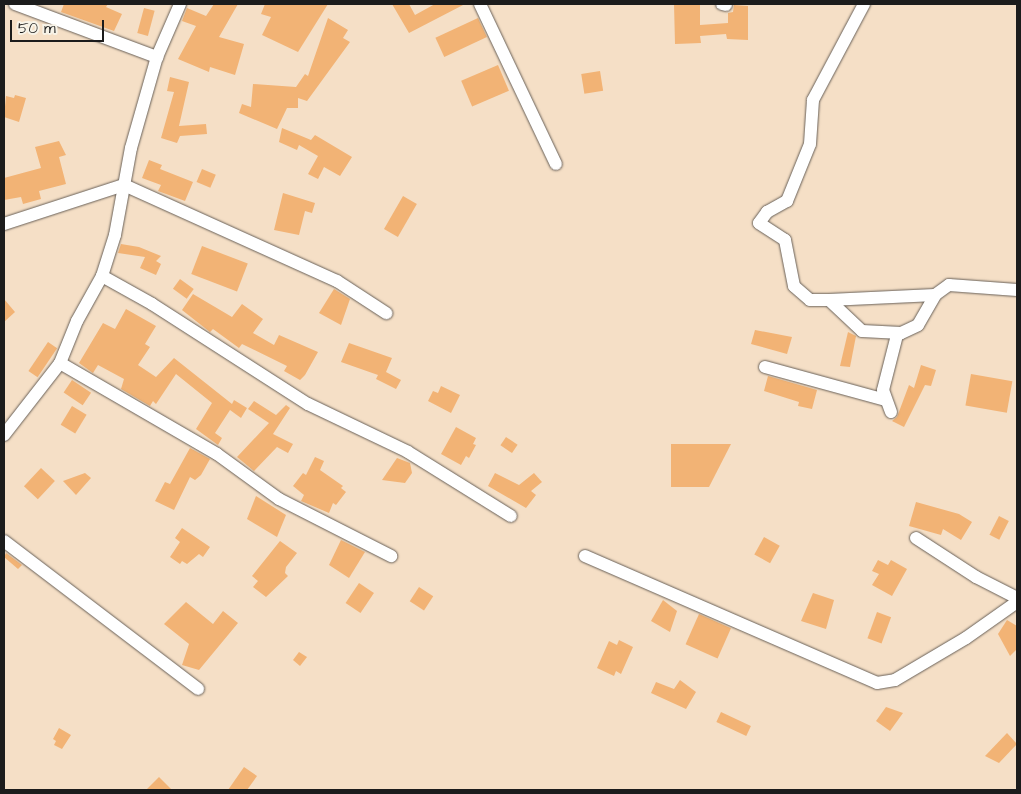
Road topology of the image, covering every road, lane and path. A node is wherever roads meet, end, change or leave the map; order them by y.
1 (15, 4) edge
2 (180, 4) edge
3 (480, 4) edge
4 (864, 4) edge
5 (157, 57) junction
6 (556, 164) dead end
7 (124, 184) junction
8 (4, 224) edge
9 (102, 276) junction
10 (1017, 290) edge
11 (935, 295) junction
12 (829, 300) junction
13 (386, 313) dead end
14 (901, 333) junction
15 (60, 363) junction
16 (765, 367) dead end
17 (4, 435) edge
18 (512, 516) dead end
19 (916, 538) dead end
20 (4, 541) edge
21 (391, 556) dead end
22 (585, 556) dead end
23 (1017, 598) edge
24 (1017, 602) edge
25 (198, 689) dead end

1 - 5 street
2 - 5 street
3 - 6 street
4 - 12 street
5 - 7 street
7 - 8 street
7 - 9 street
7 - 13 street
9 - 15 street
9 - 18 street
10 - 11 street
11 - 12 street
11 - 14 street
12 - 14 street
14 - 16 street
15 - 17 street
15 - 21 street
19 - 23 street
20 - 25 street
22 - 24 street

